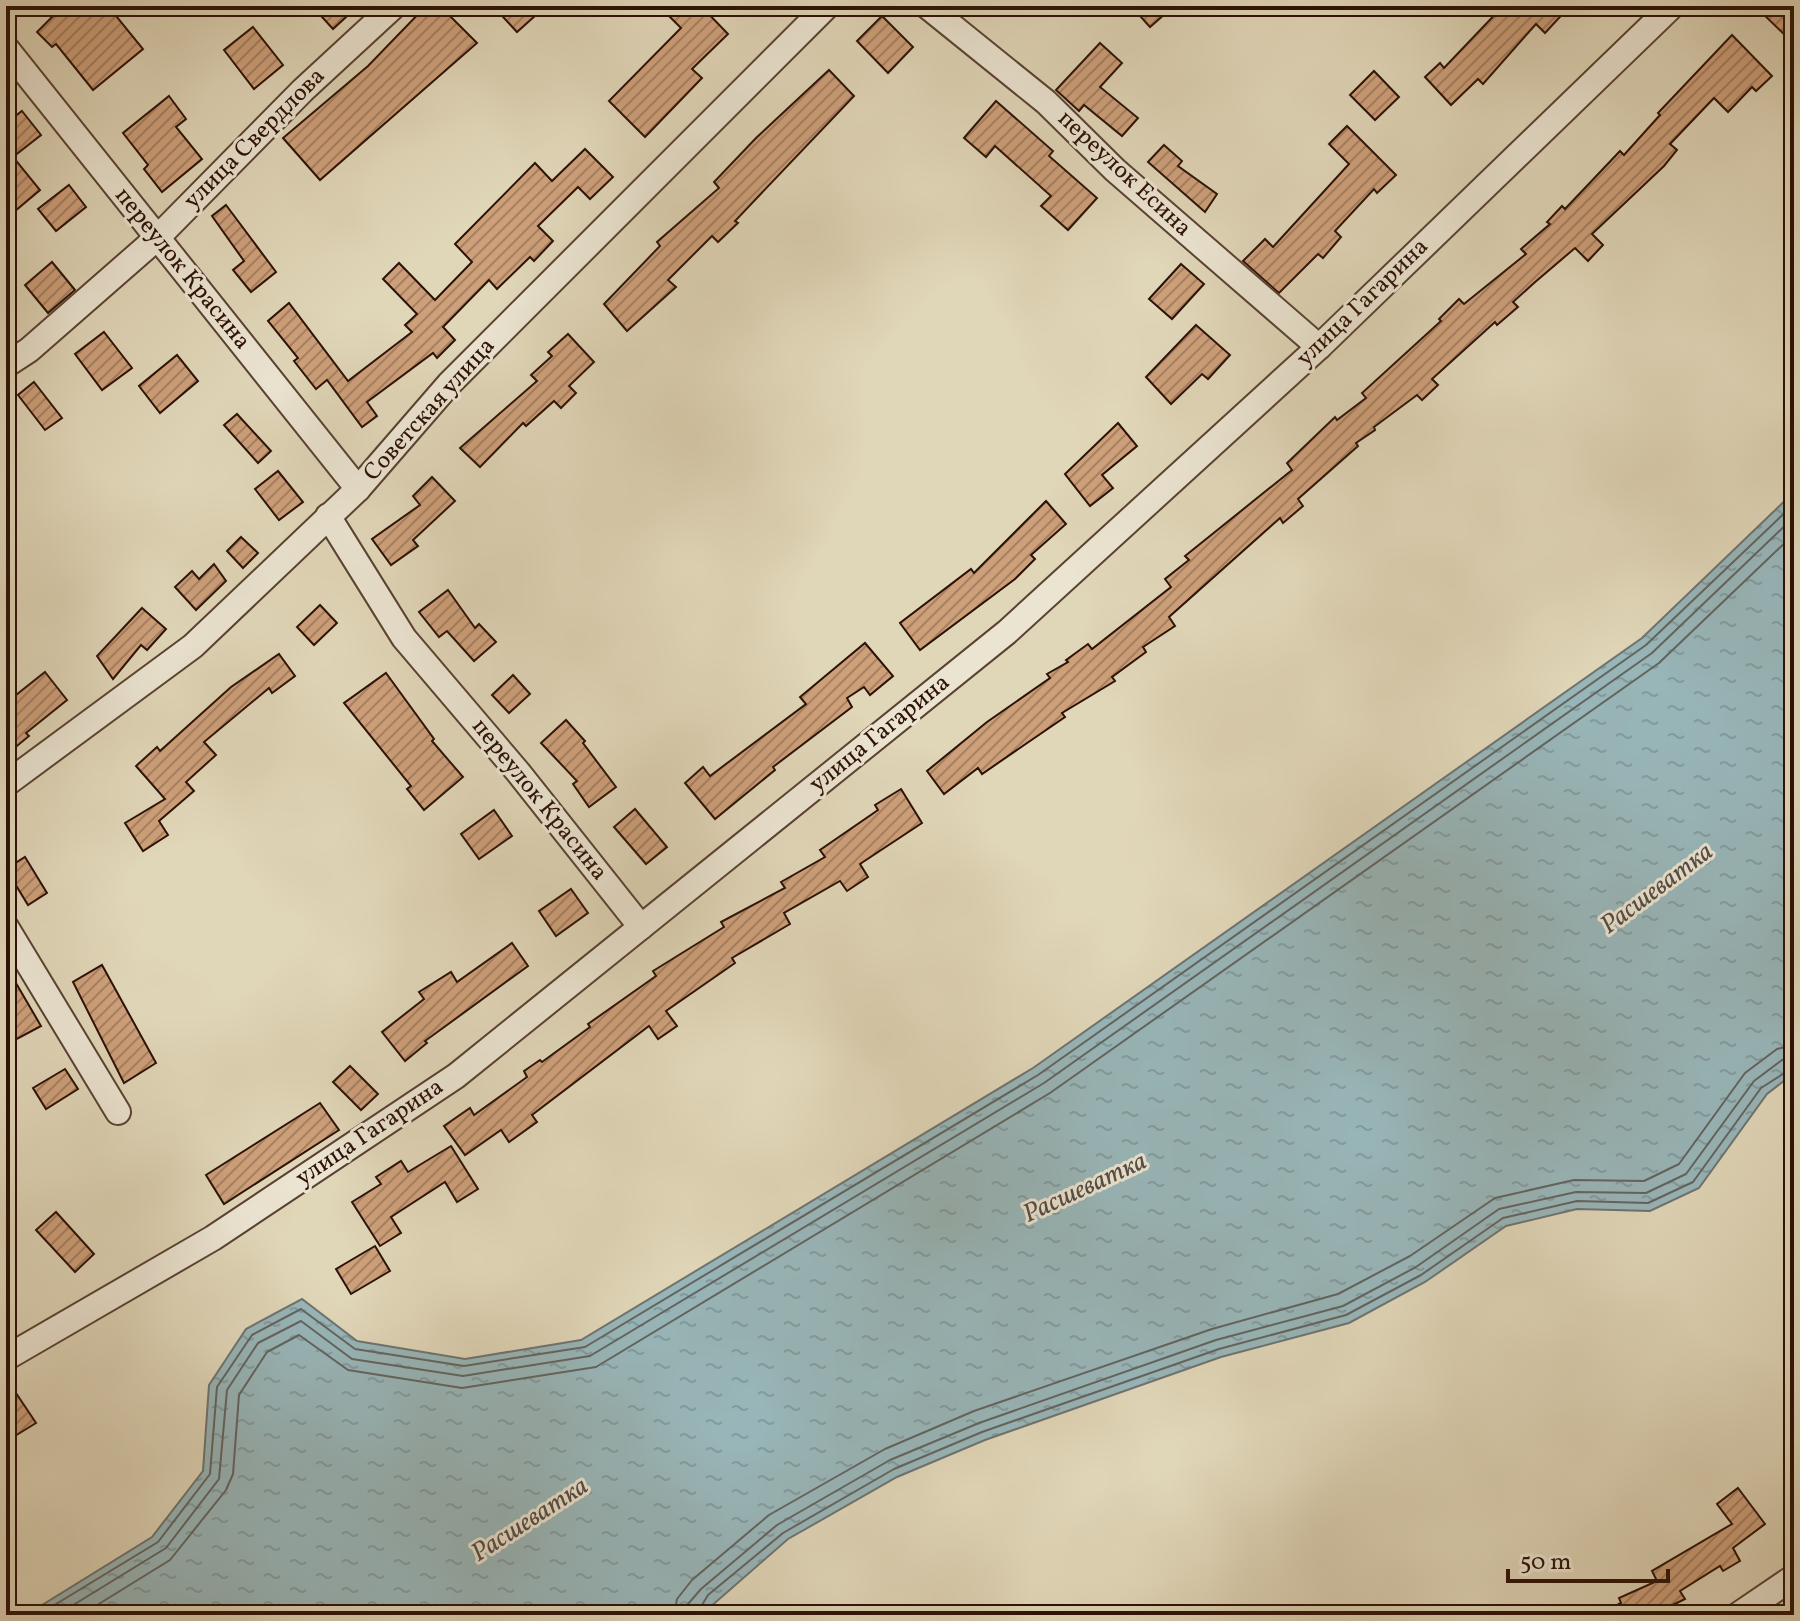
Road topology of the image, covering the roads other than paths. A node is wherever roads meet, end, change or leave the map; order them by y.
1 (394, 6) edge
2 (827, 6) edge
3 (927, 6) edge
4 (1672, 6) edge
5 (6, 48) edge
6 (157, 238) junction
7 (1319, 347) junction
8 (6, 365) edge
9 (358, 489) junction
10 (328, 516) junction
11 (6, 784) edge
12 (6, 927) edge
13 (641, 927) junction
14 (118, 1112) dead end
15 (6, 1358) edge
16 (1794, 1577) edge
17 (1738, 1615) edge

1 - 6 street, улица Свердлова
2 - 9 street, Советская улица
3 - 7 street, переулок Есина
4 - 7 street, улица Гагарина
5 - 6 street, переулок Красина
6 - 8 street, улица Свердлова
6 - 9 street, переулок Красина
7 - 13 street, улица Гагарина
9 - 10 street, Советская улица
10 - 11 street, Советская улица
10 - 13 street, переулок Красина
12 - 14 street
13 - 15 street, улица Гагарина
16 - 17 street

